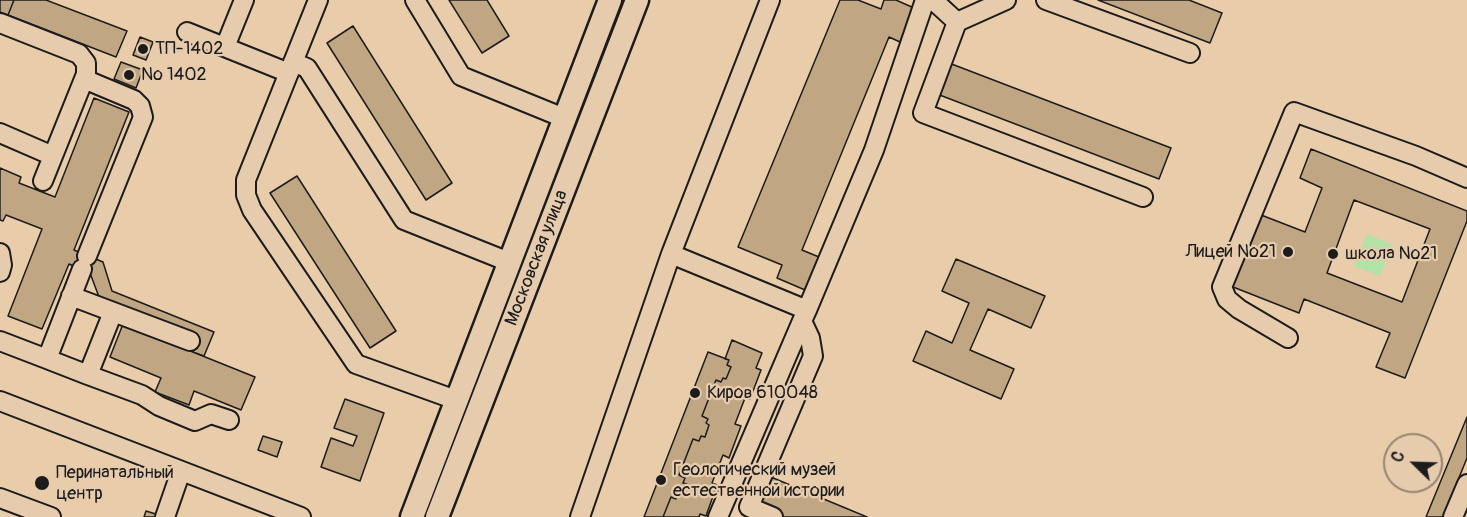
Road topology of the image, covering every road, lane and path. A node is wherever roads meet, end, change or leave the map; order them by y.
1 (244, 0) edge
2 (318, 0) edge
3 (415, 0) edge
4 (610, 0) edge
5 (637, 0) edge
6 (770, 0) edge
7 (925, 0) edge
8 (933, 0) edge
9 (1006, 0) edge
10 (1046, 0) edge
11 (957, 22) junction
12 (0, 23) edge
13 (187, 32) dead end
14 (225, 47) junction
15 (1190, 53) dead end
16 (291, 68) junction
17 (84, 79) junction
18 (564, 118) junction
19 (1, 138) edge
20 (53, 156) junction
21 (1467, 177) edge
22 (43, 181) dead end
23 (1143, 197) dead end
24 (0, 254) edge
25 (671, 254) junction
26 (509, 262) junction
27 (0, 272) edge
28 (71, 296) junction
29 (113, 312) junction
30 (805, 315) junction
31 (1288, 338) dead end
32 (0, 341) edge
33 (190, 341) dead end
34 (47, 359) junction
35 (88, 375) junction
36 (456, 400) junction
37 (0, 401) edge
38 (229, 420) dead end
39 (181, 471) junction
40 (1467, 484) edge
41 (726, 497) junction
42 (0, 498) edge
43 (749, 507) junction
44 (51, 517) edge
45 (165, 517) edge
46 (301, 517) edge
47 (411, 517) edge
48 (437, 517) edge
49 (580, 517) edge
50 (718, 517) edge
51 (773, 517) edge
52 (1453, 517) edge

1 - 14 street
2 - 16 street
3 - 18 street
4 - 18 main road, Московская улица
5 - 48 main road, Московская улица
6 - 25 street
7 - 30 street
8 - 11 street
9 - 11 street
10 - 15 street
11 - 23 street
12 - 17 street
13 - 14 street
14 - 16 street
16 - 26 street
16 - 36 street
17 - 20 street
17 - 28 street
18 - 26 main road, Московская улица
19 - 20 street
20 - 22 street
21 - 31 street
24 - 27 street
25 - 30 street
25 - 49 street
26 - 36 main road, Московская улица
28 - 29 street
28 - 34 street
29 - 33 street
29 - 35 street
30 - 41 street
30 - 43 street
32 - 34 street
34 - 35 street
35 - 38 street
36 - 47 main road, Московская улица
37 - 39 street
39 - 45 street
39 - 46 street
40 - 52 street
41 - 43 street
41 - 50 street
42 - 44 street
43 - 51 street

